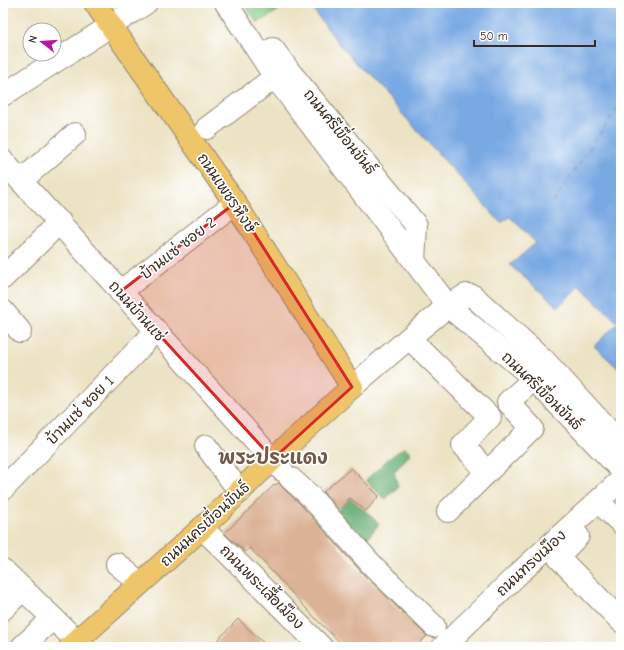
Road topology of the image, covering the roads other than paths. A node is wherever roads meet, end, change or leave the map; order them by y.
1 (95, 3) edge
2 (146, 3) edge
3 (231, 10) edge
4 (111, 26) junction
5 (275, 77) junction
6 (3, 95) edge
7 (207, 128) dead end
8 (75, 134) dead end
9 (343, 151) junction
10 (3, 161) edge
11 (21, 181) junction
12 (235, 203) junction
13 (60, 222) junction
14 (3, 278) edge
15 (120, 292) junction
16 (448, 306) junction
17 (3, 311) edge
18 (20, 331) dead end
19 (156, 331) junction
20 (409, 338) junction
21 (534, 379) junction
22 (352, 386) junction
23 (508, 402) junction
24 (490, 417) junction
25 (621, 444) edge
26 (206, 446) dead end
27 (282, 469) junction
28 (620, 469) edge
29 (487, 472) junction
30 (3, 489) edge
31 (240, 492) junction
32 (621, 493) edge
33 (606, 508) junction
34 (448, 511) dead end
35 (621, 524) edge
36 (202, 528) junction
37 (117, 564) dead end
38 (3, 570) edge
39 (140, 583) junction
40 (23, 589) junction
41 (3, 609) edge
42 (53, 618) junction
43 (621, 621) edge
44 (434, 626) dead end
45 (77, 645) edge
46 (22, 647) edge
47 (321, 647) edge
48 (443, 647) edge

1 - 4 main road, ถนนเพชรหึงษ์
2 - 4 street
3 - 5 street, ถนนศรีเขื่อนขันธ์
3 - 9 street, ถนนศรีเขื่อนขันธ์
4 - 6 street
4 - 12 main road, ถนนเพชรหึงษ์
5 - 7 street
5 - 9 street, ถนนศรีเขื่อนขันธ์
8 - 11 street
9 - 16 street, ถนนศรีเขื่อนขันธ์
10 - 11 street, ถนนบ้านแซ่
11 - 13 street, ถนนบ้านแซ่
12 - 15 street, บ้านแซ่ ซอย 2
12 - 22 main road, ถนนเพชรหึงษ์
13 - 14 street
13 - 15 street, ถนนบ้านแซ่
15 - 19 street, ถนนบ้านแซ่
16 - 20 street, ถนนนครเขื่อนขันธ์
16 - 21 street, ถนนศรีเขื่อนขันธ์
16 - 25 street, ถนนนครเขื่อนขันธ์
17 - 18 street
19 - 27 street, ถนนบ้านแซ่
19 - 30 street, บ้านแซ่ ซอย 1
20 - 22 street, ถนนนครเขื่อนขันธ์
20 - 24 street
21 - 23 street
21 - 28 street, ถนนศรีเขื่อนขันธ์
22 - 27 main road, ถนนนครเขื่อนขันธ์
23 - 24 street
23 - 29 street
24 - 29 street
26 - 31 street
27 - 31 main road, ถนนนครเขื่อนขันธ์
27 - 44 street, ถนนบ้านแซ่
28 - 48 street, ถนนทรงเมือง
29 - 34 street
31 - 36 main road, ถนนนครเขื่อนขันธ์
32 - 33 street
33 - 35 street
33 - 43 street
36 - 39 main road, ถนนนครเขื่อนขันธ์
36 - 47 street, ถนนพระเสื้อเมือง
37 - 39 street
38 - 40 street
39 - 45 main road, ถนนนครเขื่อนขันธ์
40 - 41 street
40 - 42 street
42 - 45 street
42 - 46 street

